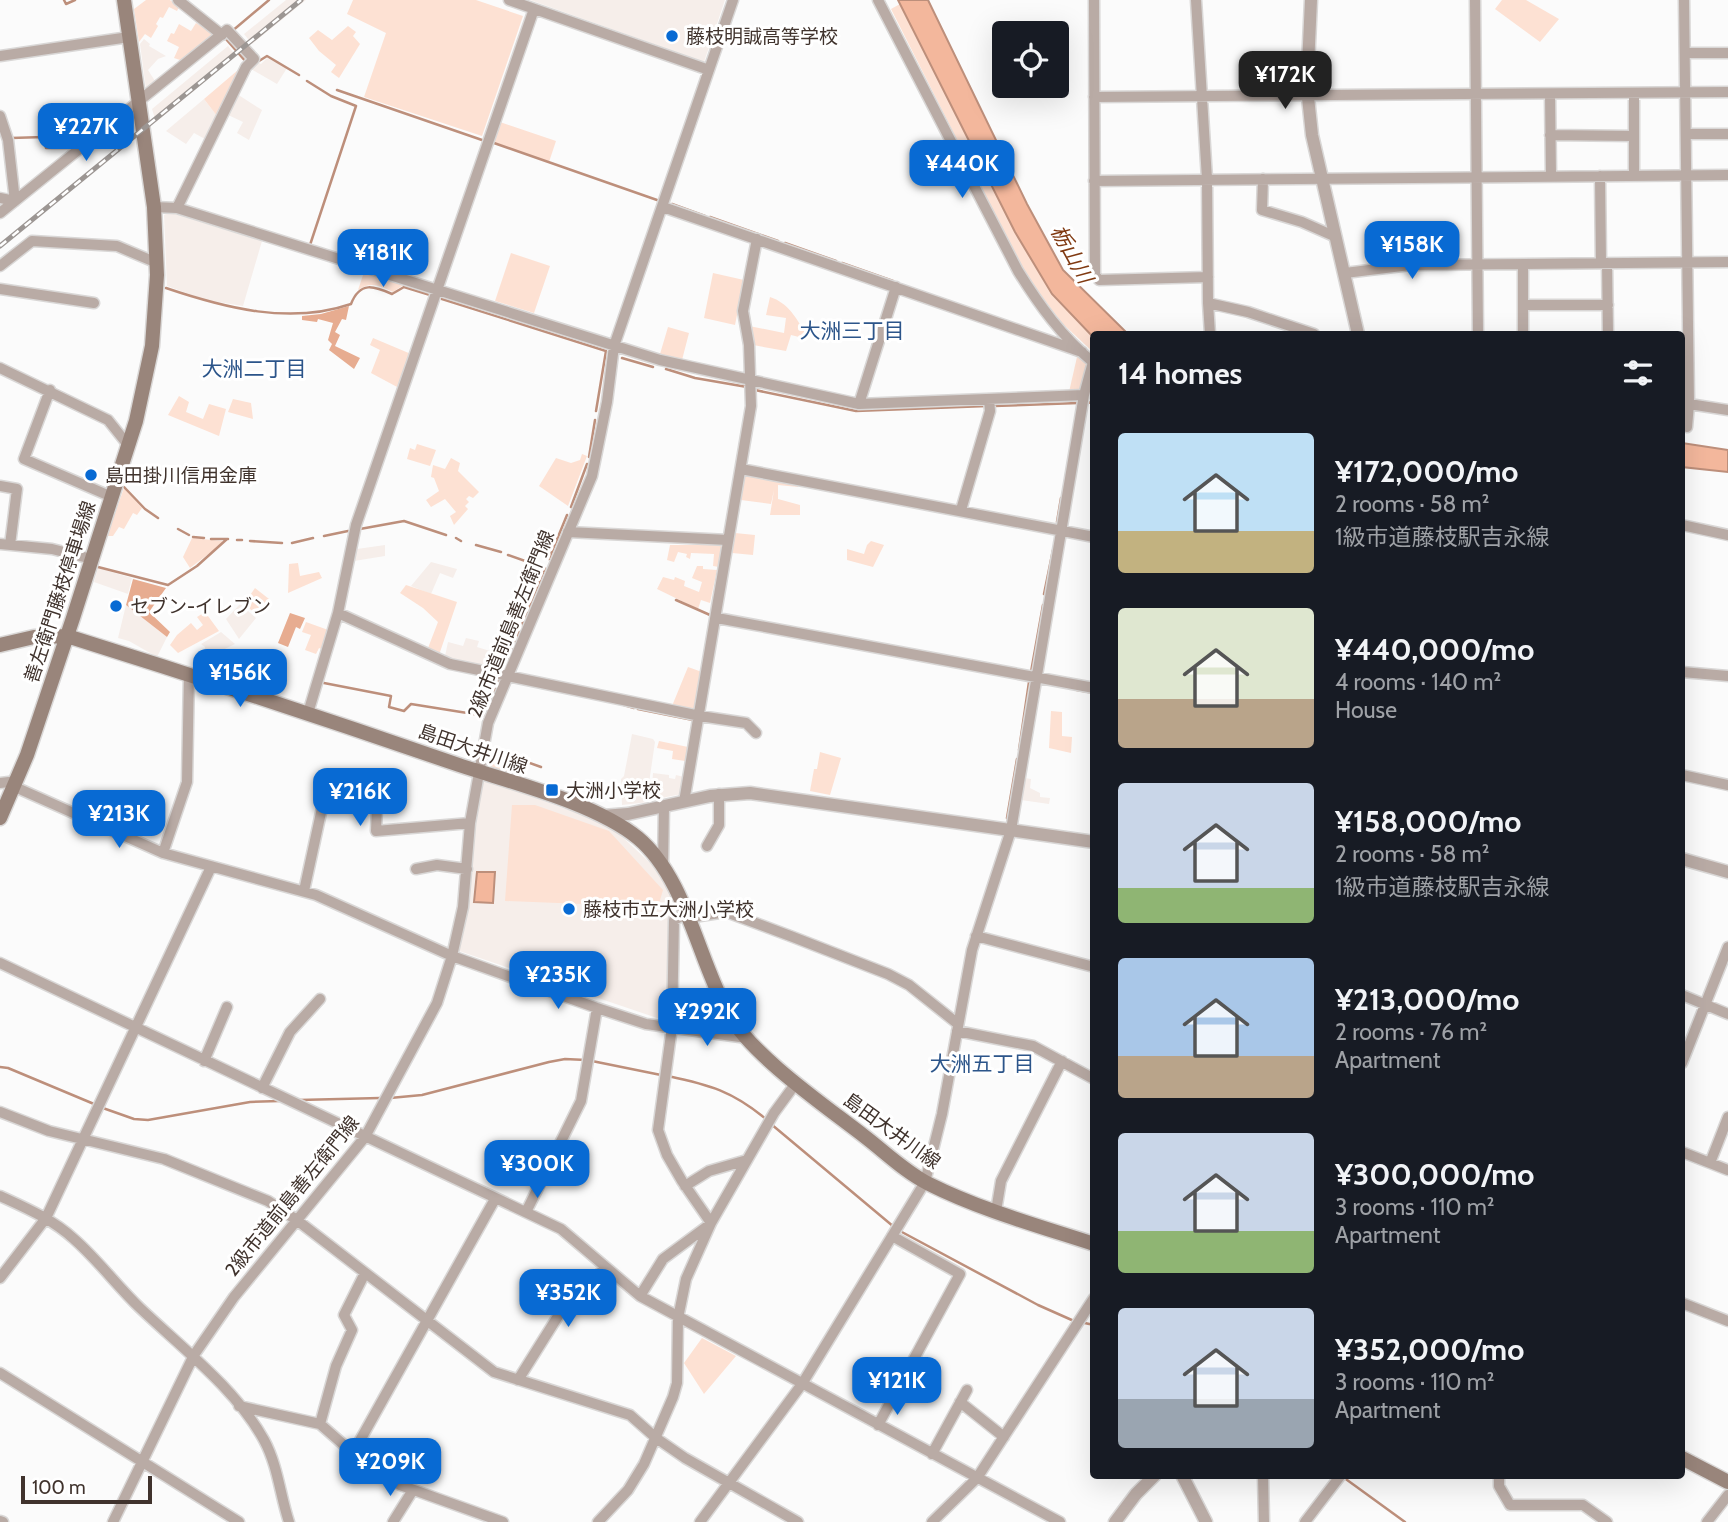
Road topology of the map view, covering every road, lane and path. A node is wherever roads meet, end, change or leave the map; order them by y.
1 (124, 0) edge
2 (178, 0) edge
3 (509, 0) edge
4 (733, 0) edge
5 (878, 0) edge
6 (1094, 0) edge
7 (1196, 0) edge
8 (1311, 0) edge
9 (1475, 0) edge
10 (1684, 0) edge
11 (534, 9) junction
12 (228, 34) junction
13 (130, 37) junction
14 (1685, 53) junction
15 (1728, 53) edge
16 (0, 56) edge
17 (709, 70) junction
18 (1728, 92) edge
19 (1634, 93) junction
20 (1686, 93) junction
21 (1550, 94) junction
22 (1308, 95) junction
23 (1475, 95) junction
24 (1094, 97) junction
25 (1202, 97) junction
26 (137, 101) junction
27 (0, 116) edge
28 (1686, 134) junction
29 (1728, 134) edge
30 (1550, 135) junction
31 (1633, 136) junction
32 (1686, 175) junction
33 (1728, 175) edge
34 (1551, 176) junction
35 (1600, 176) junction
36 (1634, 176) junction
37 (1476, 177) junction
38 (1322, 178) junction
39 (1207, 179) junction
40 (1263, 179) junction
41 (1094, 181) junction
42 (0, 198) edge
43 (15, 201) junction
44 (154, 207) junction
45 (663, 207) junction
46 (177, 208) junction
47 (0, 214) edge
48 (1336, 237) junction
49 (757, 239) junction
50 (1728, 261) edge
51 (157, 262) junction
52 (1687, 262) junction
53 (1604, 263) junction
54 (0, 265) edge
55 (1523, 265) junction
56 (1478, 266) junction
57 (1345, 273) junction
58 (1208, 277) junction
59 (895, 287) junction
60 (0, 289) edge
61 (438, 290) junction
62 (94, 303) dead end
63 (1208, 303) junction
64 (1523, 305) junction
65 (1608, 305) junction
66 (1210, 331) edge
67 (1305, 331) edge
68 (1358, 331) edge
69 (1478, 331) edge
70 (1523, 331) edge
71 (1608, 331) edge
72 (614, 346) junction
73 (1685, 346) edge
74 (1082, 352) junction
75 (1090, 359) edge
76 (0, 368) edge
77 (1090, 376) edge
78 (752, 382) junction
79 (50, 390) junction
80 (1084, 395) junction
81 (859, 404) junction
82 (990, 404) junction
83 (1689, 404) junction
84 (1728, 410) edge
85 (1687, 427) dead end
86 (128, 445) junction
87 (741, 469) junction
88 (0, 486) edge
89 (112, 497) junction
90 (961, 510) junction
91 (1685, 526) edge
92 (1062, 531) junction
93 (568, 532) junction
94 (1090, 536) edge
95 (1728, 536) edge
96 (728, 540) junction
97 (5, 545) edge
98 (92, 559) junction
99 (338, 614) junction
100 (716, 618) junction
101 (66, 636) junction
102 (0, 645) edge
103 (1685, 672) edge
104 (189, 674) junction
105 (508, 676) junction
106 (1728, 676) edge
107 (1035, 677) junction
108 (1090, 687) edge
109 (308, 713) junction
110 (699, 716) junction
111 (757, 733) dead end
112 (479, 771) junction
113 (1685, 776) edge
114 (0, 783) edge
115 (16, 784) junction
116 (1728, 785) edge
117 (719, 794) junction
118 (684, 802) junction
119 (664, 806) junction
120 (603, 816) junction
121 (0, 818) edge
122 (470, 823) junction
123 (1011, 830) junction
124 (1090, 841) edge
125 (707, 846) dead end
126 (163, 853) junction
127 (1685, 860) edge
128 (663, 866) junction
129 (211, 867) junction
130 (416, 869) dead end
131 (467, 869) junction
132 (1728, 872) edge
133 (304, 891) junction
134 (686, 916) junction
135 (976, 936) junction
136 (1728, 947) edge
137 (452, 956) junction
138 (0, 963) edge
139 (1090, 966) edge
140 (1685, 996) edge
141 (320, 999) dead end
142 (1705, 1005) junction
143 (227, 1007) dead end
144 (597, 1008) junction
145 (1728, 1014) edge
146 (134, 1026) junction
147 (672, 1027) junction
148 (958, 1028) junction
149 (747, 1038) junction
150 (1685, 1055) edge
151 (1062, 1060) junction
152 (204, 1061) junction
153 (1090, 1077) edge
154 (796, 1083) junction
155 (262, 1088) junction
156 (0, 1112) edge
157 (1728, 1118) edge
158 (365, 1138) junction
159 (81, 1140) junction
160 (1685, 1153) edge
161 (747, 1160) junction
162 (1710, 1163) junction
163 (1728, 1170) edge
164 (925, 1182) junction
165 (685, 1186) junction
166 (0, 1196) edge
167 (495, 1199) junction
168 (996, 1211) junction
169 (526, 1212) junction
170 (46, 1218) junction
171 (298, 1221) junction
172 (711, 1223) junction
173 (895, 1231) junction
174 (1090, 1243) edge
175 (605, 1268) junction
176 (365, 1273) junction
177 (0, 1278) edge
178 (640, 1296) junction
179 (1090, 1304) edge
180 (1685, 1304) edge
181 (678, 1318) junction
182 (427, 1320) junction
183 (1728, 1321) edge
184 (194, 1355) junction
185 (0, 1373) edge
186 (518, 1380) junction
187 (802, 1384) junction
188 (967, 1390) dead end
189 (960, 1402) junction
190 (239, 1406) junction
191 (320, 1424) junction
192 (878, 1425) junction
193 (1004, 1437) junction
194 (656, 1438) junction
195 (353, 1453) junction
196 (932, 1454) junction
197 (1685, 1460) edge
198 (142, 1462) junction
199 (977, 1478) junction
200 (1150, 1479) edge
201 (1184, 1479) edge
202 (1263, 1479) edge
203 (1339, 1479) edge
204 (1499, 1479) edge
205 (730, 1482) junction
206 (1728, 1482) edge
207 (413, 1490) junction
208 (1728, 1495) edge
209 (113, 1522) edge
210 (239, 1522) edge
211 (289, 1522) edge
212 (393, 1522) edge
213 (503, 1522) edge
214 (598, 1522) edge
215 (700, 1522) edge
216 (798, 1522) edge
217 (932, 1522) edge
218 (1060, 1522) edge
219 (1115, 1522) edge
220 (1206, 1522) edge
221 (1264, 1522) edge
222 (1305, 1522) edge
223 (1606, 1522) edge
224 (1707, 1522) edge

1 - 13 main road, 善左衛門藤枝停車場線
2 - 12 street
3 - 11 street
4 - 17 street, 2級市道前島善左衛門線
5 - 74 street
6 - 24 street
7 - 25 street
8 - 22 street
9 - 23 street
10 - 14 street
11 - 17 street
11 - 61 street
12 - 26 street
12 - 46 street
13 - 16 street
13 - 26 main road, 善左衛門藤枝停車場線
14 - 15 street
14 - 20 street
17 - 45 street, 2級市道前島善左衛門線
18 - 20 street
19 - 20 street
19 - 21 street
19 - 31 street
20 - 28 street
21 - 23 street
21 - 30 street
22 - 23 street
22 - 25 street
22 - 38 street
23 - 37 street
24 - 25 street
24 - 41 street
25 - 39 street
26 - 43 street
26 - 44 main road, 善左衛門藤枝停車場線
27 - 43 street
28 - 29 street
28 - 32 street
30 - 31 street
30 - 34 street
31 - 36 street
32 - 33 street
32 - 36 street
32 - 52 street
34 - 35 street
34 - 37 street
35 - 36 street
35 - 53 street
37 - 38 street
37 - 56 street
38 - 40 street
38 - 48 street
39 - 40 street
39 - 41 street
39 - 58 street
40 - 48 street
41 - 58 street
42 - 43 street
43 - 47 street
44 - 46 street
44 - 51 main road, 善左衛門藤枝停車場線
45 - 49 street
45 - 72 street, 2級市道前島善左衛門線
46 - 61 street
48 - 57 street
49 - 59 street
49 - 78 street
50 - 52 street
51 - 54 street
51 - 86 main road, 善左衛門藤枝停車場線
52 - 53 street
52 - 73 street
53 - 55 street
53 - 65 street
55 - 56 street
55 - 64 street
56 - 57 street
56 - 69 street
57 - 68 street
58 - 63 street
59 - 74 street
59 - 81 street
60 - 62 street
61 - 72 street
61 - 99 street
63 - 66 street
63 - 67 street
64 - 65 street
64 - 70 street
65 - 71 street
72 - 78 street
72 - 93 street, 2級市道前島善左衛門線
73 - 83 street
74 - 75 street
76 - 79 street
77 - 80 street
78 - 81 street
78 - 87 street
79 - 86 street
79 - 89 street
80 - 82 street
80 - 92 street
81 - 82 street
82 - 90 street
83 - 84 street
83 - 85 street
86 - 89 main road, 善左衛門藤枝停車場線
87 - 90 street
87 - 96 street
88 - 97 street
89 - 98 main road, 善左衛門藤枝停車場線
90 - 92 street
91 - 95 street
92 - 94 street
92 - 107 street
93 - 96 street
93 - 105 street, 2級市道前島善左衛門線
96 - 100 street
97 - 98 street
98 - 101 main road, 善左衛門藤枝停車場線
99 - 105 street
99 - 109 street
100 - 107 street
100 - 110 street
101 - 102 main road, 島田大井川線
101 - 104 main road, 島田大井川線
101 - 115 main road, 善左衛門藤枝停車場線
103 - 106 street
104 - 109 main road, 島田大井川線
104 - 126 street
105 - 110 street
105 - 112 street, 2級市道前島善左衛門線
107 - 108 street
107 - 123 street
109 - 112 main road, 島田大井川線
110 - 111 street
110 - 118 street
112 - 120 main road, 島田大井川線
112 - 122 street, 2級市道前島善左衛門線
113 - 116 street
114 - 115 street
115 - 121 main road, 善左衛門藤枝停車場線
115 - 126 street
117 - 118 street
117 - 123 street
117 - 125 street
118 - 119 street
119 - 120 street
119 - 128 street
120 - 128 main road, 島田大井川線
122 - 131 street, 2級市道前島善左衛門線
122 - 133 street
123 - 124 street
123 - 135 street
126 - 129 street
127 - 132 street
128 - 134 main road, 島田大井川線
129 - 133 street
129 - 146 street
130 - 131 street
131 - 137 street, 2級市道前島善左衛門線
133 - 137 street
134 - 147 street
134 - 148 street
134 - 149 main road, 島田大井川線
135 - 139 street
135 - 148 street
136 - 142 street
137 - 144 street
137 - 158 street, 2級市道前島善左衛門線
138 - 146 street
140 - 142 street
141 - 155 street
142 - 145 street
142 - 150 street
143 - 152 street
144 - 147 street
144 - 169 street
146 - 152 street
146 - 159 street
147 - 149 street
147 - 165 street
148 - 151 street
148 - 164 street
149 - 154 main road, 島田大井川線
151 - 153 street
151 - 168 street
152 - 155 street
154 - 161 street
154 - 164 main road, 島田大井川線
155 - 158 street
156 - 159 street
157 - 162 street
158 - 167 street
158 - 171 street, 2級市道前島善左衛門線
159 - 170 street
159 - 171 street
160 - 162 street
161 - 165 street
161 - 172 street
162 - 163 street
164 - 168 main road, 島田大井川線
164 - 173 street
165 - 172 street
166 - 170 street
167 - 169 street
167 - 182 street
168 - 174 main road, 島田大井川線
169 - 175 street
170 - 177 street
170 - 184 street
171 - 176 street
171 - 184 street, 2級市道前島善左衛門線
172 - 178 street
172 - 181 street
173 - 187 street
173 - 192 street
175 - 178 street
175 - 186 street
176 - 182 street
176 - 191 street
178 - 181 street
179 - 193 street
180 - 183 street
181 - 187 street
181 - 194 street
182 - 186 street
182 - 195 street
184 - 190 street
184 - 198 street, 2級市道前島善左衛門線
185 - 198 street
186 - 194 street
187 - 192 street
187 - 205 street
188 - 189 street
189 - 193 street
189 - 196 street
190 - 191 street
190 - 211 street
191 - 195 street
192 - 196 street
193 - 199 street
194 - 205 street
194 - 214 street
195 - 207 street
196 - 199 street
197 - 206 main road
198 - 209 street, 2級市道前島善左衛門線
198 - 210 street
199 - 217 street
199 - 218 street
200 - 219 street
201 - 220 street
202 - 221 street
203 - 222 street
204 - 223 street
205 - 215 street
205 - 216 street
207 - 212 street
207 - 213 street
208 - 224 street

